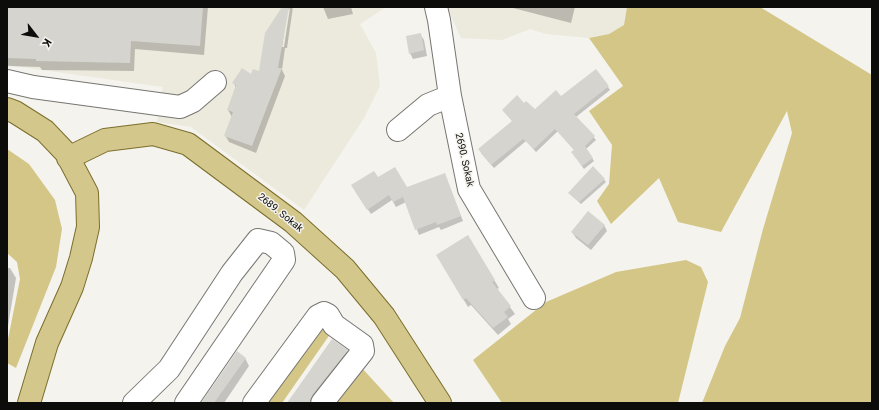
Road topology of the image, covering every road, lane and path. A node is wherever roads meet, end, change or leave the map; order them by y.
1 (436, 7) edge
2 (7, 81) edge
3 (216, 82) dead end
4 (450, 96) junction
5 (7, 109) edge
6 (398, 130) dead end
7 (68, 158) junction
8 (298, 227) junction
9 (278, 248) junction
10 (534, 298) dead end
11 (437, 399) edge
12 (29, 403) edge
13 (134, 403) edge
14 (186, 403) edge
15 (254, 403) edge
16 (322, 403) edge

1 - 4 street, 2690. Sokak
2 - 3 street
4 - 6 street
4 - 10 street, 2690. Sokak
5 - 7 main road
7 - 8 main road, 2689. Sokak
7 - 12 main road
8 - 9 street
8 - 11 main road, 2689. Sokak
9 - 13 street
9 - 14 street
15 - 16 street

